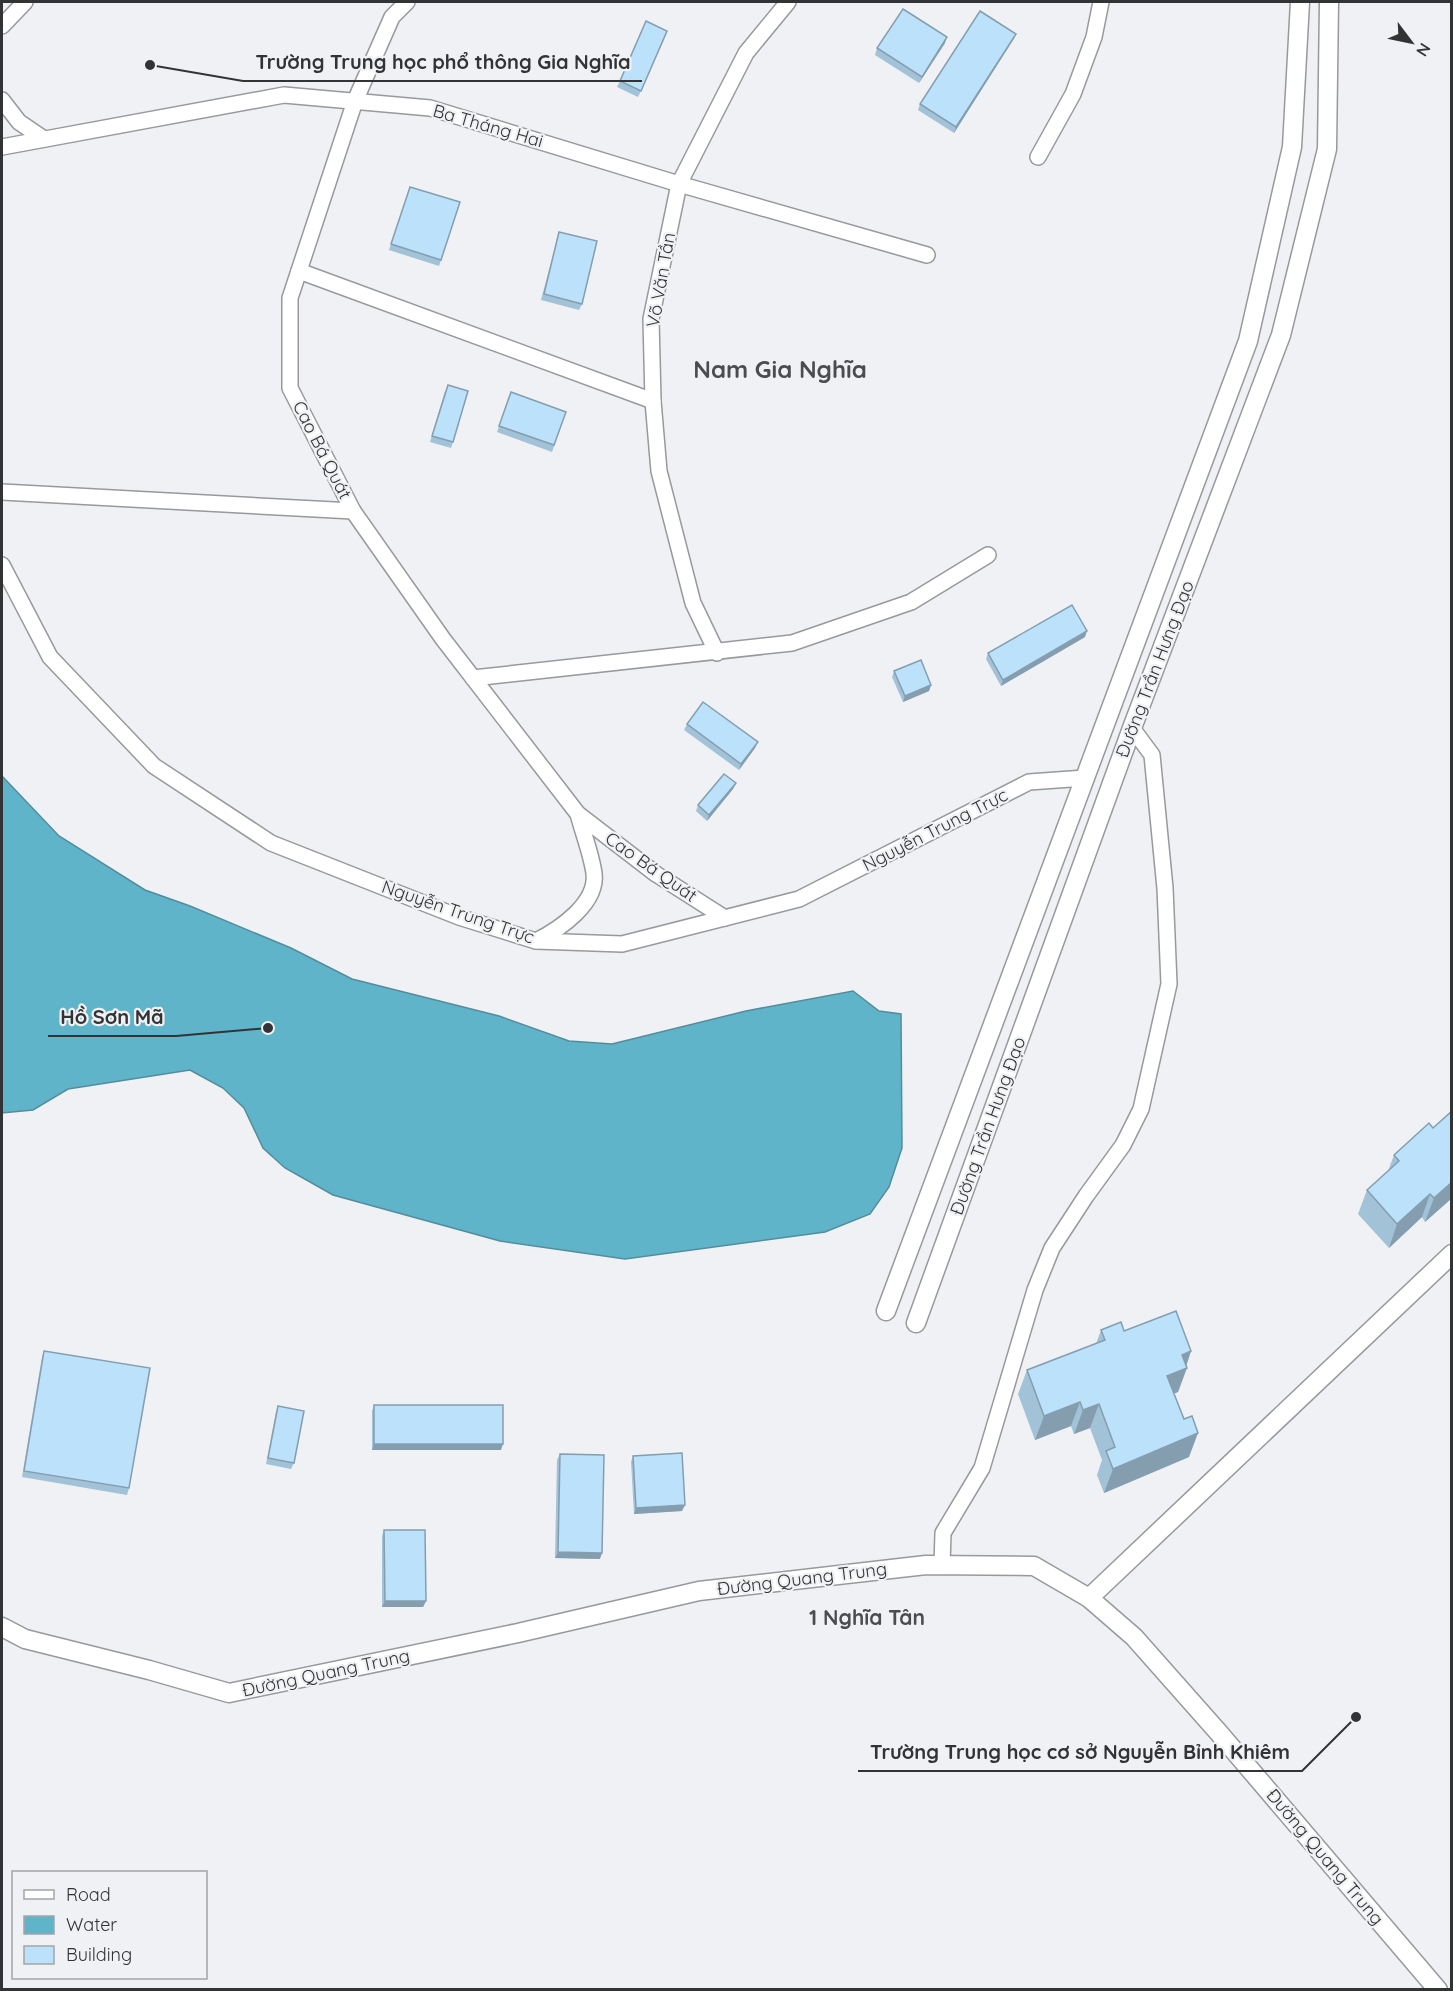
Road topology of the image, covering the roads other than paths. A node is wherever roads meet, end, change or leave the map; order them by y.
1 (26, 2) edge
2 (407, 2) edge
3 (788, 2) edge
4 (1101, 2) edge
5 (1300, 2) edge
6 (1329, 2) edge
7 (2, 27) edge
8 (1298, 33) junction
9 (1329, 34) junction
10 (2, 100) edge
11 (355, 101) junction
12 (44, 139) junction
13 (2, 147) edge
14 (1038, 157) dead end
15 (679, 184) junction
16 (927, 255) dead end
17 (299, 271) junction
18 (653, 401) junction
19 (2, 492) edge
20 (353, 511) junction
21 (988, 555) dead end
22 (2, 565) edge
23 (717, 653) junction
24 (473, 678) junction
25 (1132, 728) junction
26 (1085, 778) junction
27 (1111, 788) junction
28 (578, 814) junction
29 (725, 918) junction
30 (536, 941) junction
31 (962, 1107) junction
32 (991, 1118) junction
33 (1452, 1254) edge
34 (885, 1311) dead end
35 (916, 1323) dead end
36 (942, 1565) junction
37 (1089, 1598) junction
38 (2, 1628) edge
39 (1438, 1989) edge

1 - 7 street
2 - 11 street, Cao Bá Quát
3 - 15 street, Võ Văn Tần
4 - 14 street
5 - 8 street, Đường Trần Hưng Đạo
6 - 9 street, Đường Trần Hưng Đạo
8 - 9 street
8 - 26 street, Đường Trần Hưng Đạo
9 - 25 street, Đường Trần Hưng Đạo
10 - 12 street
11 - 12 street, Ba Tháng Hai
11 - 15 street, Ba Tháng Hai
11 - 17 street, Cao Bá Quát
12 - 13 street, Ba Tháng Hai
15 - 16 street, Ba Tháng Hai
15 - 18 street, Võ Văn Tần
17 - 18 street
17 - 20 street, Cao Bá Quát
18 - 23 street, Võ Văn Tần
19 - 20 street
20 - 24 street, Cao Bá Quát
21 - 23 street
22 - 30 street, Nguyễn Trung Trực
23 - 24 street
24 - 28 street, Cao Bá Quát
25 - 27 street, Đường Trần Hưng Đạo
25 - 36 street
26 - 27 street
26 - 29 street, Nguyễn Trung Trực
26 - 31 street, Đường Trần Hưng Đạo
27 - 32 street, Đường Trần Hưng Đạo
28 - 29 street, Cao Bá Quát
28 - 30 street, Cao Bá Quát
29 - 30 street, Nguyễn Trung Trực
31 - 32 street
31 - 34 street, Đường Trần Hưng Đạo
32 - 35 street, Đường Trần Hưng Đạo
33 - 37 street
36 - 37 street, Đường Quang Trung
36 - 38 street, Đường Quang Trung
37 - 39 street, Đường Quang Trung

